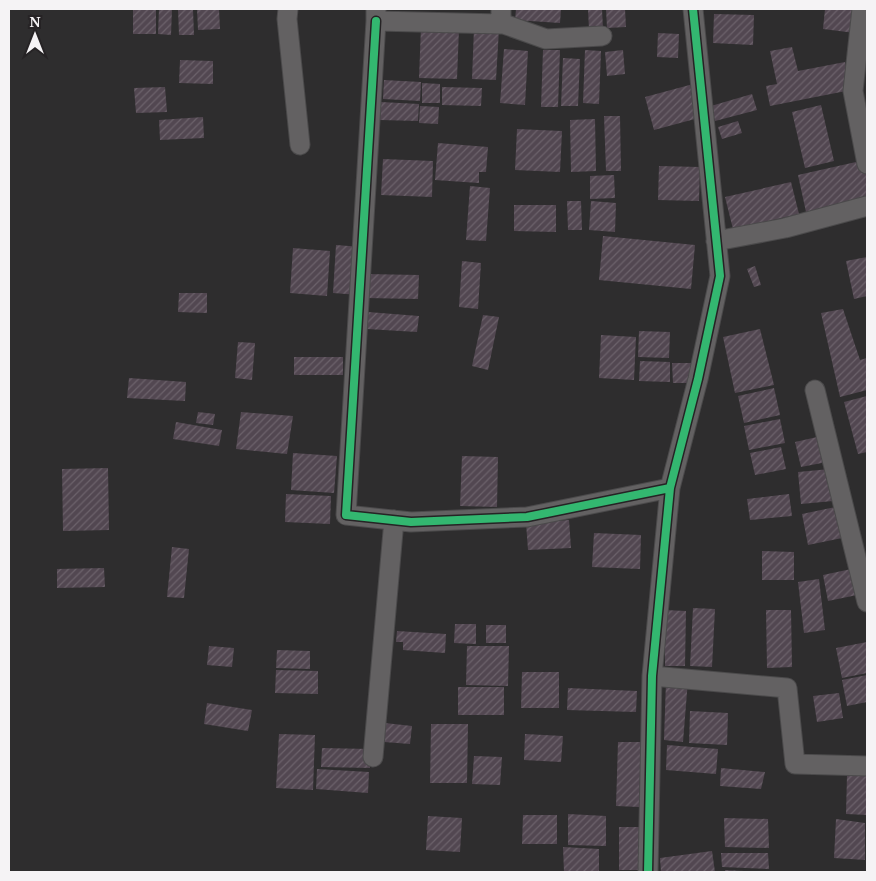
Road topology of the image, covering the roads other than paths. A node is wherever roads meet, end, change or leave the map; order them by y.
1 (288, 9) edge
2 (693, 9) edge
3 (862, 9) edge
4 (376, 15) edge
5 (501, 16) edge
6 (602, 36) dead end
7 (300, 145) dead end
8 (867, 164) edge
9 (867, 206) edge
10 (716, 241) junction
11 (815, 390) dead end
12 (670, 488) junction
13 (394, 520) junction
14 (867, 602) edge
15 (652, 676) junction
16 (373, 757) dead end
17 (867, 766) edge
18 (648, 872) edge

1 - 7 street
2 - 10 street
3 - 8 street
4 - 5 street
4 - 13 street
5 - 6 street
9 - 10 street
10 - 12 street
11 - 14 street
12 - 13 street
12 - 15 street
13 - 16 street
15 - 17 street
15 - 18 street

